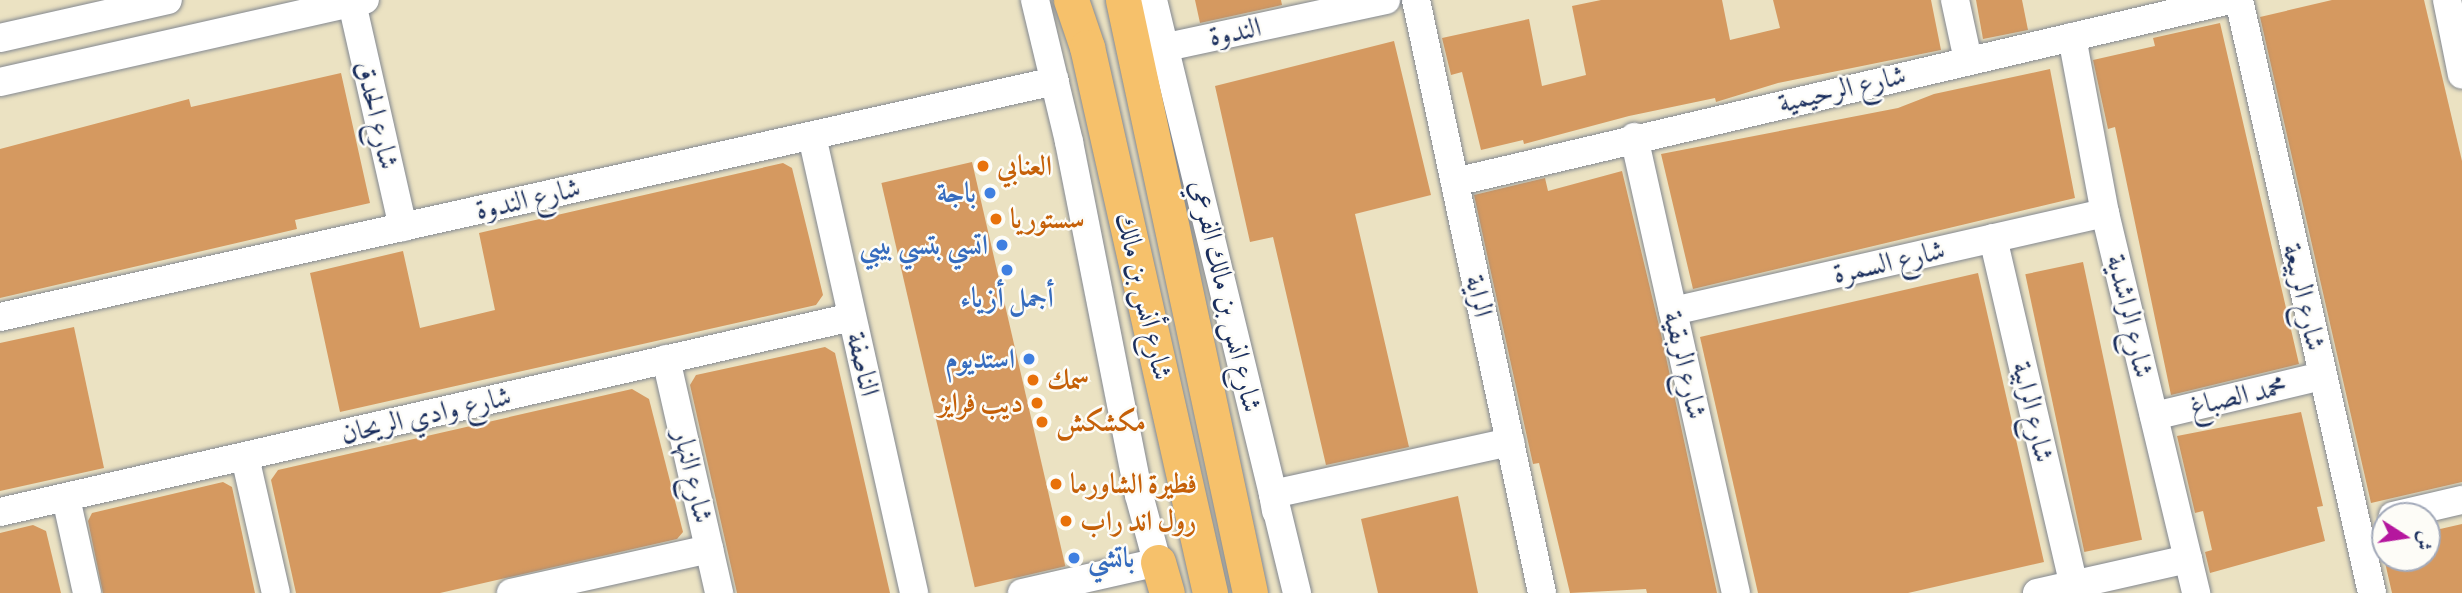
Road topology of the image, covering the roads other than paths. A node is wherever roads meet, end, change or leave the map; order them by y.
1 (168, 0) edge
2 (1035, 0) edge
3 (1048, 0) edge
4 (1071, 0) edge
5 (1123, 0) edge
6 (1153, 0) edge
7 (1386, 0) edge
8 (1416, 0) edge
9 (1955, 0) edge
10 (2230, 0) edge
11 (2239, 0) edge
12 (2447, 0) edge
13 (358, 1) edge
14 (43, 28) junction
15 (2072, 37) junction
16 (0, 38) edge
17 (1167, 47) junction
18 (1968, 60) junction
19 (2461, 67) edge
20 (53, 70) junction
21 (0, 82) edge
22 (1055, 82) junction
23 (812, 136) junction
24 (1634, 137) junction
25 (1069, 142) junction
26 (1455, 182) junction
27 (2105, 213) junction
28 (403, 227) junction
29 (1993, 239) junction
30 (1673, 311) junction
31 (0, 317) edge
32 (852, 317) junction
33 (666, 359) junction
34 (2322, 376) junction
35 (2154, 416) junction
36 (1510, 442) junction
37 (245, 457) junction
38 (1273, 494) junction
39 (66, 498) junction
40 (2462, 500) edge
41 (2441, 505) edge
42 (0, 512) edge
43 (2371, 521) edge
44 (2357, 524) junction
45 (709, 549) junction
46 (2188, 559) junction
47 (1163, 583) edge
48 (2074, 585) junction
49 (87, 593) edge
50 (276, 593) edge
51 (511, 593) edge
52 (719, 593) edge
53 (914, 593) edge
54 (1023, 593) edge
55 (1210, 593) edge
56 (1250, 593) edge
57 (1289, 593) edge
58 (1297, 593) edge
59 (1542, 593) edge
60 (1736, 593) edge
61 (2037, 593) edge
62 (2196, 593) edge
63 (2372, 593) edge

1 - 14 street
2 - 22 street
3 - 25 street
4 - 55 main road, شارع أنس بن مالك
5 - 56 main road
6 - 17 street, شارع انس بن مالك الفرعي
7 - 17 street, الندوة
8 - 26 street, الراية
9 - 18 street
10 - 15 street, شارع الرحيمية
11 - 34 street, شارع الربيعة
12 - 19 street
13 - 20 street
13 - 28 street, شارع الحدق
14 - 16 street
14 - 20 street
15 - 18 street, شارع الرحيمية
15 - 27 street, شارع الراشدية
17 - 38 street, شارع انس بن مالك الفرعي
18 - 24 street, شارع الرحيمية
20 - 21 street
22 - 23 street, شارع الندوة
22 - 25 street
23 - 28 street, شارع الندوة
23 - 32 street, الناصفة
24 - 26 street, شارع الرحيمية
24 - 30 street, شارع الربقية
25 - 47 street
26 - 36 street, الراية
27 - 29 street, شارع السمرة
27 - 35 street, شارع الراشدية
28 - 31 street, شارع الندوة
29 - 30 street, شارع السمرة
29 - 48 street, شارع الرابية
30 - 60 street, شارع الربقية
32 - 33 street, شارع وادي الريحان
32 - 53 street, الناصفة
33 - 37 street, شارع وادي الريحان
33 - 45 street, شارع النهار
34 - 35 street, محمد الصباغ
34 - 44 street, شارع الربيعة
35 - 46 street, شارع الراشدية
36 - 38 street
36 - 59 street, الراية
37 - 39 street, شارع وادي الريحان
37 - 50 street
38 - 57 street
38 - 58 street, شارع انس بن مالك الفرعي
39 - 42 street, شارع وادي الريحان
39 - 49 street
40 - 41 street
43 - 44 street
44 - 63 street, شارع الربيعة
45 - 51 street
45 - 52 street, شارع النهار
46 - 48 street
46 - 62 street, شارع الراشدية
47 - 54 street
48 - 61 street

